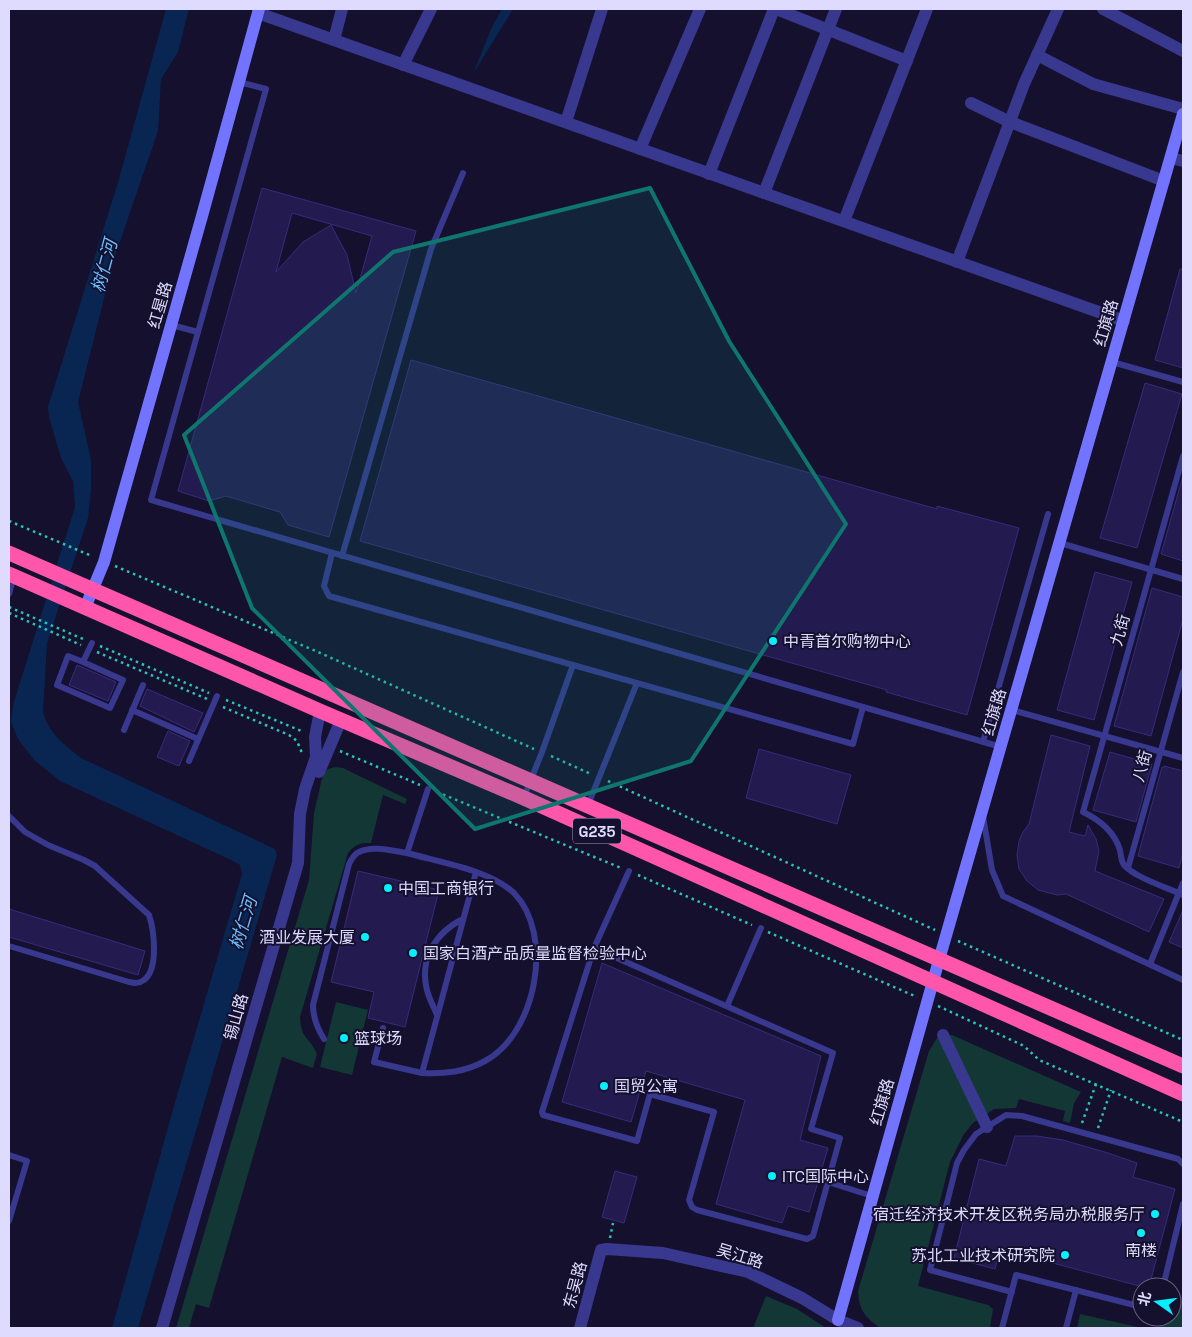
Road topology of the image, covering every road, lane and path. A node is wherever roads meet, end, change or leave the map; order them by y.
1 (342, 9) edge
2 (431, 9) edge
3 (602, 9) edge
4 (700, 9) edge
5 (775, 9) edge
6 (836, 9) edge
7 (927, 9) edge
8 (1058, 9) edge
9 (1103, 9) edge
10 (259, 11) edge
11 (826, 30) junction
12 (334, 40) junction
13 (1183, 51) edge
14 (1037, 55) junction
15 (907, 61) junction
16 (403, 65) junction
17 (239, 82) junction
18 (971, 103) dead end
19 (1183, 109) edge
20 (1183, 114) edge
21 (566, 122) junction
22 (1010, 122) junction
23 (640, 149) junction
24 (1177, 160) edge
25 (463, 173) dead end
26 (709, 174) junction
27 (1164, 181) junction
28 (764, 193) junction
29 (844, 221) junction
30 (957, 262) junction
31 (1124, 321) junction
32 (171, 325) junction
33 (198, 332) junction
34 (1112, 362) junction
35 (1183, 382) edge
36 (1183, 456) edge
37 (1048, 514) dead end
38 (1060, 544) junction
39 (9, 553) edge
40 (332, 553) junction
41 (342, 556) junction
42 (1151, 569) junction
43 (13, 573) edge
44 (1183, 578) edge
45 (93, 590) junction
46 (9, 594) edge
47 (9, 607) edge
48 (85, 608) junction
49 (9, 613) edge
50 (91, 646) junction
51 (83, 662) junction
52 (573, 665) junction
53 (1183, 672) edge
54 (637, 683) junction
55 (143, 685) dead end
56 (216, 700) junction
57 (863, 707) junction
58 (132, 710) junction
59 (1012, 710) junction
60 (320, 711) junction
61 (341, 720) junction
62 (124, 730) dead end
63 (1104, 736) junction
64 (315, 737) junction
65 (198, 739) junction
66 (983, 742) junction
67 (329, 746) junction
68 (1001, 747) junction
69 (1161, 752) junction
70 (303, 755) dead end
71 (1183, 758) edge
72 (189, 761) dead end
73 (531, 779) junction
74 (428, 789) junction
75 (524, 798) junction
76 (588, 805) junction
77 (982, 812) junction
78 (9, 816) edge
79 (408, 853) junction
80 (1128, 868) junction
81 (629, 871) junction
82 (476, 872) junction
83 (1183, 883) edge
84 (1182, 894) edge
85 (463, 919) junction
86 (761, 928) junction
87 (9, 946) edge
88 (594, 948) junction
89 (939, 960) junction
90 (1150, 964) junction
91 (1183, 980) edge
92 (933, 983) junction
93 (928, 1002) junction
94 (727, 1006) junction
95 (438, 1016) junction
96 (383, 1028) dead end
97 (943, 1035) dead end
98 (324, 1040) dead end
99 (1183, 1066) edge
100 (422, 1073) junction
101 (1096, 1084) junction
102 (1111, 1090) junction
103 (1183, 1094) edge
104 (1183, 1122) edge
105 (987, 1127) junction
106 (1079, 1132) junction
107 (1094, 1136) junction
108 (9, 1155) edge
109 (1183, 1164) edge
110 (828, 1182) junction
111 (872, 1196) junction
112 (1183, 1204) edge
113 (9, 1221) edge
114 (602, 1250) joint
115 (1165, 1277) edge
116 (1076, 1290) junction
117 (1012, 1292) junction
118 (1132, 1304) edge
119 (838, 1320) junction
120 (162, 1328) edge
121 (170, 1328) edge
122 (580, 1328) edge
123 (858, 1328) edge
124 (1002, 1328) edge
125 (1066, 1328) edge

1 - 12 street
2 - 16 street
3 - 21 street
4 - 23 street
5 - 11 street
5 - 26 street
6 - 11 street
7 - 15 street
8 - 14 street
9 - 13 street
10 - 12 street
10 - 17 street, 红星路
11 - 15 street
11 - 28 street
12 - 16 street
14 - 19 street
14 - 22 street
15 - 29 street
16 - 21 street
17 - 32 street, 红星路
17 - 33 lane
18 - 22 street
20 - 24 street, 红旗路
21 - 23 street
22 - 27 street
22 - 30 street
23 - 26 street
24 - 27 street, 红旗路
25 - 41 lane
26 - 28 street
27 - 31 street, 红旗路
28 - 29 street
29 - 30 street
30 - 31 street
31 - 34 street, 红旗路
32 - 33 lane
32 - 45 street, 红星路
33 - 40 lane
34 - 35 lane
34 - 38 street, 红旗路
36 - 42 lane, 九街
37 - 66 lane
38 - 42 lane
38 - 59 street, 红旗路
39 - 45 highway, G235
40 - 41 lane
40 - 52 lane
41 - 57 lane
42 - 44 lane
42 - 63 lane, 九街
43 - 46 lane
43 - 48 highway, G235
45 - 48 street, 红星路
45 - 73 highway, G235
47 - 50 path
48 - 60 highway, G235
49 - 50 path
50 - 51 lane
50 - 56 path
50 - 56 path
51 - 51 lane
52 - 54 lane
52 - 73 lane
53 - 69 lane, 八街
54 - 57 lane
54 - 76 lane
55 - 58 lane
56 - 64 path
56 - 65 lane
56 - 70 path
57 - 66 lane
58 - 62 lane
58 - 65 lane
59 - 63 lane
59 - 68 street, 红旗路
60 - 61 highway, G235
60 - 64 street, 锡山路
61 - 67 street, 锡山路
61 - 75 highway, G235
63 - 69 lane
63 - 80 lane, 九街
64 - 120 street, 锡山路
65 - 72 lane
66 - 68 lane
67 - 74 path
67 - 121 street, 锡山路
68 - 77 street, 红旗路
69 - 71 lane
69 - 80 lane, 八街
73 - 75 lane
73 - 76 highway, G235
74 - 79 lane
74 - 81 path
75 - 92 highway, G235
76 - 89 highway, G235
77 - 89 street, 红旗路
77 - 90 lane
78 - 87 lane
79 - 82 lane
79 - 98 lane
80 - 84 lane
81 - 86 path
81 - 88 lane
82 - 85 lane
82 - 100 lane
83 - 84 lane
84 - 90 lane
85 - 95 lane
85 - 95 lane
86 - 93 path
86 - 94 lane
88 - 94 lane
88 - 110 lane
89 - 92 street, 红旗路
89 - 99 highway, G235
90 - 91 lane
92 - 93 street, 红旗路
92 - 103 highway, G235
93 - 101 path
93 - 111 street, 红旗路
94 - 110 lane
95 - 100 lane
96 - 100 lane
97 - 105 street
101 - 102 path
101 - 106 path
102 - 104 path
102 - 107 path
105 - 106 lane
105 - 117 lane
106 - 107 lane
107 - 109 lane
108 - 113 lane
110 - 111 lane
111 - 119 street, 红旗路
112 - 115 lane
114 - 119 street, 吴江路
114 - 122 street, 东吴路
116 - 117 lane
116 - 118 lane
116 - 125 lane
117 - 124 lane
119 - 123 street, 吴江路

